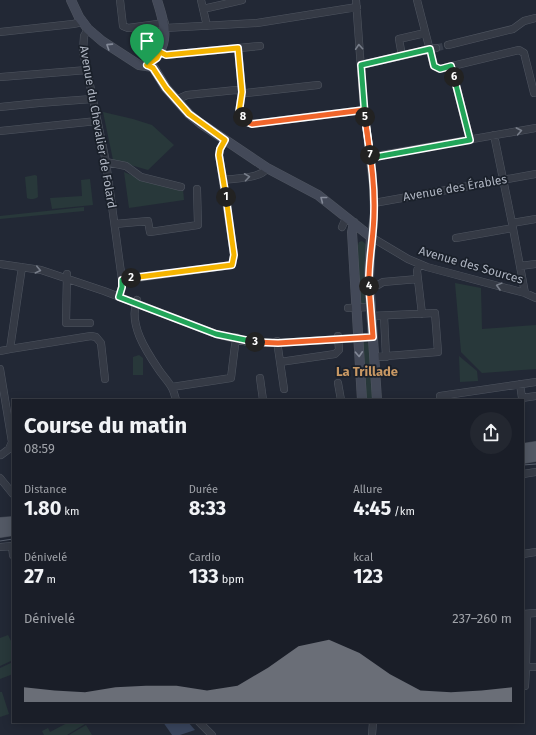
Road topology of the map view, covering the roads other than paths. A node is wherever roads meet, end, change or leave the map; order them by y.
1 (71, 0) edge
2 (120, 0) edge
3 (157, 0) edge
4 (201, 0) edge
5 (242, 0) edge
6 (417, 0) edge
7 (356, 4) edge
8 (203, 9) junction
9 (536, 18) edge
10 (81, 20) junction
11 (165, 25) junction
12 (207, 26) junction
13 (88, 29) junction
14 (0, 32) edge
15 (425, 33) junction
16 (448, 45) tunnel mouth
17 (260, 46) dead end
18 (238, 48) junction
19 (433, 48) junction
20 (160, 52) junction
21 (402, 56) junction
22 (147, 65) junction
23 (361, 65) junction
24 (451, 66) junction
25 (87, 70) junction
26 (1, 78) dead end
27 (318, 85) dead end
28 (242, 92) junction
29 (536, 92) edge
30 (92, 99) junction
31 (176, 100) junction
32 (0, 107) edge
33 (364, 110) junction
34 (98, 121) junction
35 (536, 128) edge
36 (0, 131) edge
37 (494, 135) junction
38 (225, 140) junction
39 (470, 140) junction
40 (370, 158) junction
41 (106, 162) junction
42 (267, 168) junction
43 (536, 174) edge
44 (223, 180) junction
45 (504, 180) junction
46 (181, 187) dead end
47 (197, 188) dead end
48 (374, 203) junction
49 (346, 218) junction
50 (536, 219) edge
51 (354, 223) junction
52 (114, 224) junction
53 (513, 226) junction
54 (342, 227) dead end
55 (363, 230) junction
56 (371, 237) junction
57 (456, 238) dead end
58 (354, 245) junction
59 (0, 264) edge
60 (419, 264) junction
61 (536, 264) edge
62 (520, 266) junction
63 (22, 267) junction
64 (67, 276) junction
65 (418, 278) junction
66 (122, 280) junction
67 (378, 285) dead end
68 (525, 293) junction
69 (119, 297) junction
70 (536, 298) edge
71 (136, 302) junction
72 (352, 308) junction
73 (371, 311) junction
74 (422, 314) junction
75 (384, 316) junction
76 (90, 323) dead end
77 (373, 337) junction
78 (236, 338) junction
79 (338, 338) junction
80 (358, 338) junction
81 (278, 342) junction
82 (10, 349) junction
83 (0, 351) edge
84 (386, 356) junction
85 (374, 357) junction
86 (280, 362) junction
87 (0, 369) edge
88 (260, 378) dead end
89 (105, 379) dead end
90 (338, 382) dead end
91 (536, 382) edge
92 (520, 384) junction
93 (172, 387) junction
94 (284, 389) dead end
95 (2, 396) edge
96 (536, 396) edge
97 (176, 399) edge
98 (263, 399) edge
99 (341, 399) edge
100 (362, 399) edge
101 (377, 399) edge
102 (440, 399) edge
103 (12, 439) edge
104 (536, 447) edge
105 (524, 449) edge
106 (1, 455) dead end
107 (536, 456) edge
108 (524, 458) edge
109 (536, 472) edge
110 (524, 474) edge
111 (0, 478) edge
112 (12, 493) edge
113 (12, 522) edge
114 (0, 524) edge
115 (12, 530) edge
116 (0, 532) edge
117 (12, 546) edge
118 (0, 548) edge
119 (536, 552) edge
120 (524, 554) edge
121 (536, 613) edge
122 (525, 614) edge
123 (526, 667) junction
124 (536, 667) edge
125 (525, 686) dead end
126 (200, 723) edge
127 (373, 723) edge
128 (212, 735) edge
129 (372, 735) edge

1 - 10 street
2 - 11 street
3 - 11 street
4 - 8 street
5 - 8 street
6 - 15 street
7 - 12 street
23 -> 7 street
8 - 12 street
9 - 16 street
10 - 13 street
10 - 14 street
11 - 12 street
11 - 20 street
22 -> 13 street
13 - 25 street, Avenue du Chevalier de Folard
15 - 19 street
15 - 21 street
17 - 18 street
18 - 20 street
18 - 28 street
19 - 21 street
19 - 24 street
20 - 22 street
21 - 23 street
22 - 31 street, Avenue des Sources
23 - 33 street
24 - 29 street
24 - 39 street
25 - 26 street
25 - 30 street, Avenue du Chevalier de Folard
27 - 28 street
28 - 31 street
28 - 33 street
30 - 32 street
30 - 34 street, Avenue du Chevalier de Folard
31 - 38 street, Avenue des Sources
33 - 40 street
34 - 36 street
34 - 41 street, Avenue du Chevalier de Folard
37 -> 35 street
37 - 39 street
37 - 45 street
38 - 42 street, Avenue des Sources
38 - 44 street
39 - 40 street
40 - 48 street
41 - 46 street
41 - 52 street, Avenue du Chevalier de Folard
44 -> 42 street
49 -> 42 street, Avenue des Sources
43 - 45 street, Avenue des Érables
44 - 66 street
45 - 48 street, Avenue des Érables
45 - 53 street
47 - 52 street
48 - 56 street
49 - 51 street, Avenue des Sources
49 - 54 street
50 - 53 street
51 - 55 street, Avenue des Sources
51 - 58 street
52 - 66 street, Avenue du Chevalier de Folard
53 - 57 street
53 - 62 street
55 - 56 street, Avenue des Sources
55 - 58 street
56 - 60 street, Avenue des Sources
56 - 73 street
58 - 72 street
59 - 63 street
60 - 65 street
68 -> 60 street, Avenue des Sources
61 - 62 street
62 - 68 street
63 -> 64 street
63 - 82 street
64 - 69 street
64 - 76 street
65 - 67 street
65 - 74 street
66 - 69 street, Avenue du Chevalier de Folard
68 - 70 street, Avenue des Sources
69 - 71 street
71 - 78 street
71 - 93 street
72 - 73 street
72 - 80 street
73 - 75 street
73 - 77 street
74 - 75 street
74 - 84 street
75 - 84 street
77 - 80 street
77 - 85 street
78 - 81 street
78 - 93 street
79 - 80 street
79 - 81 street
79 - 86 street
80 -> 100 street
81 - 86 street
82 - 83 street
82 - 89 street
84 - 85 street
85 - 101 street
86 - 94 street
87 - 95 street
88 - 98 street
90 - 99 street
91 - 92 street
92 - 96 street
92 - 102 street
93 - 97 street
95 - 103 street
103 - 106 street
104 - 105 main road
107 - 108 main road
109 - 110 street
111 - 112 street
113 - 114 main road
115 - 116 main road
117 - 118 street
119 - 120 street
121 - 122 street
122 - 123 street
123 - 124 street
123 - 125 street
126 - 128 street
127 - 129 street

